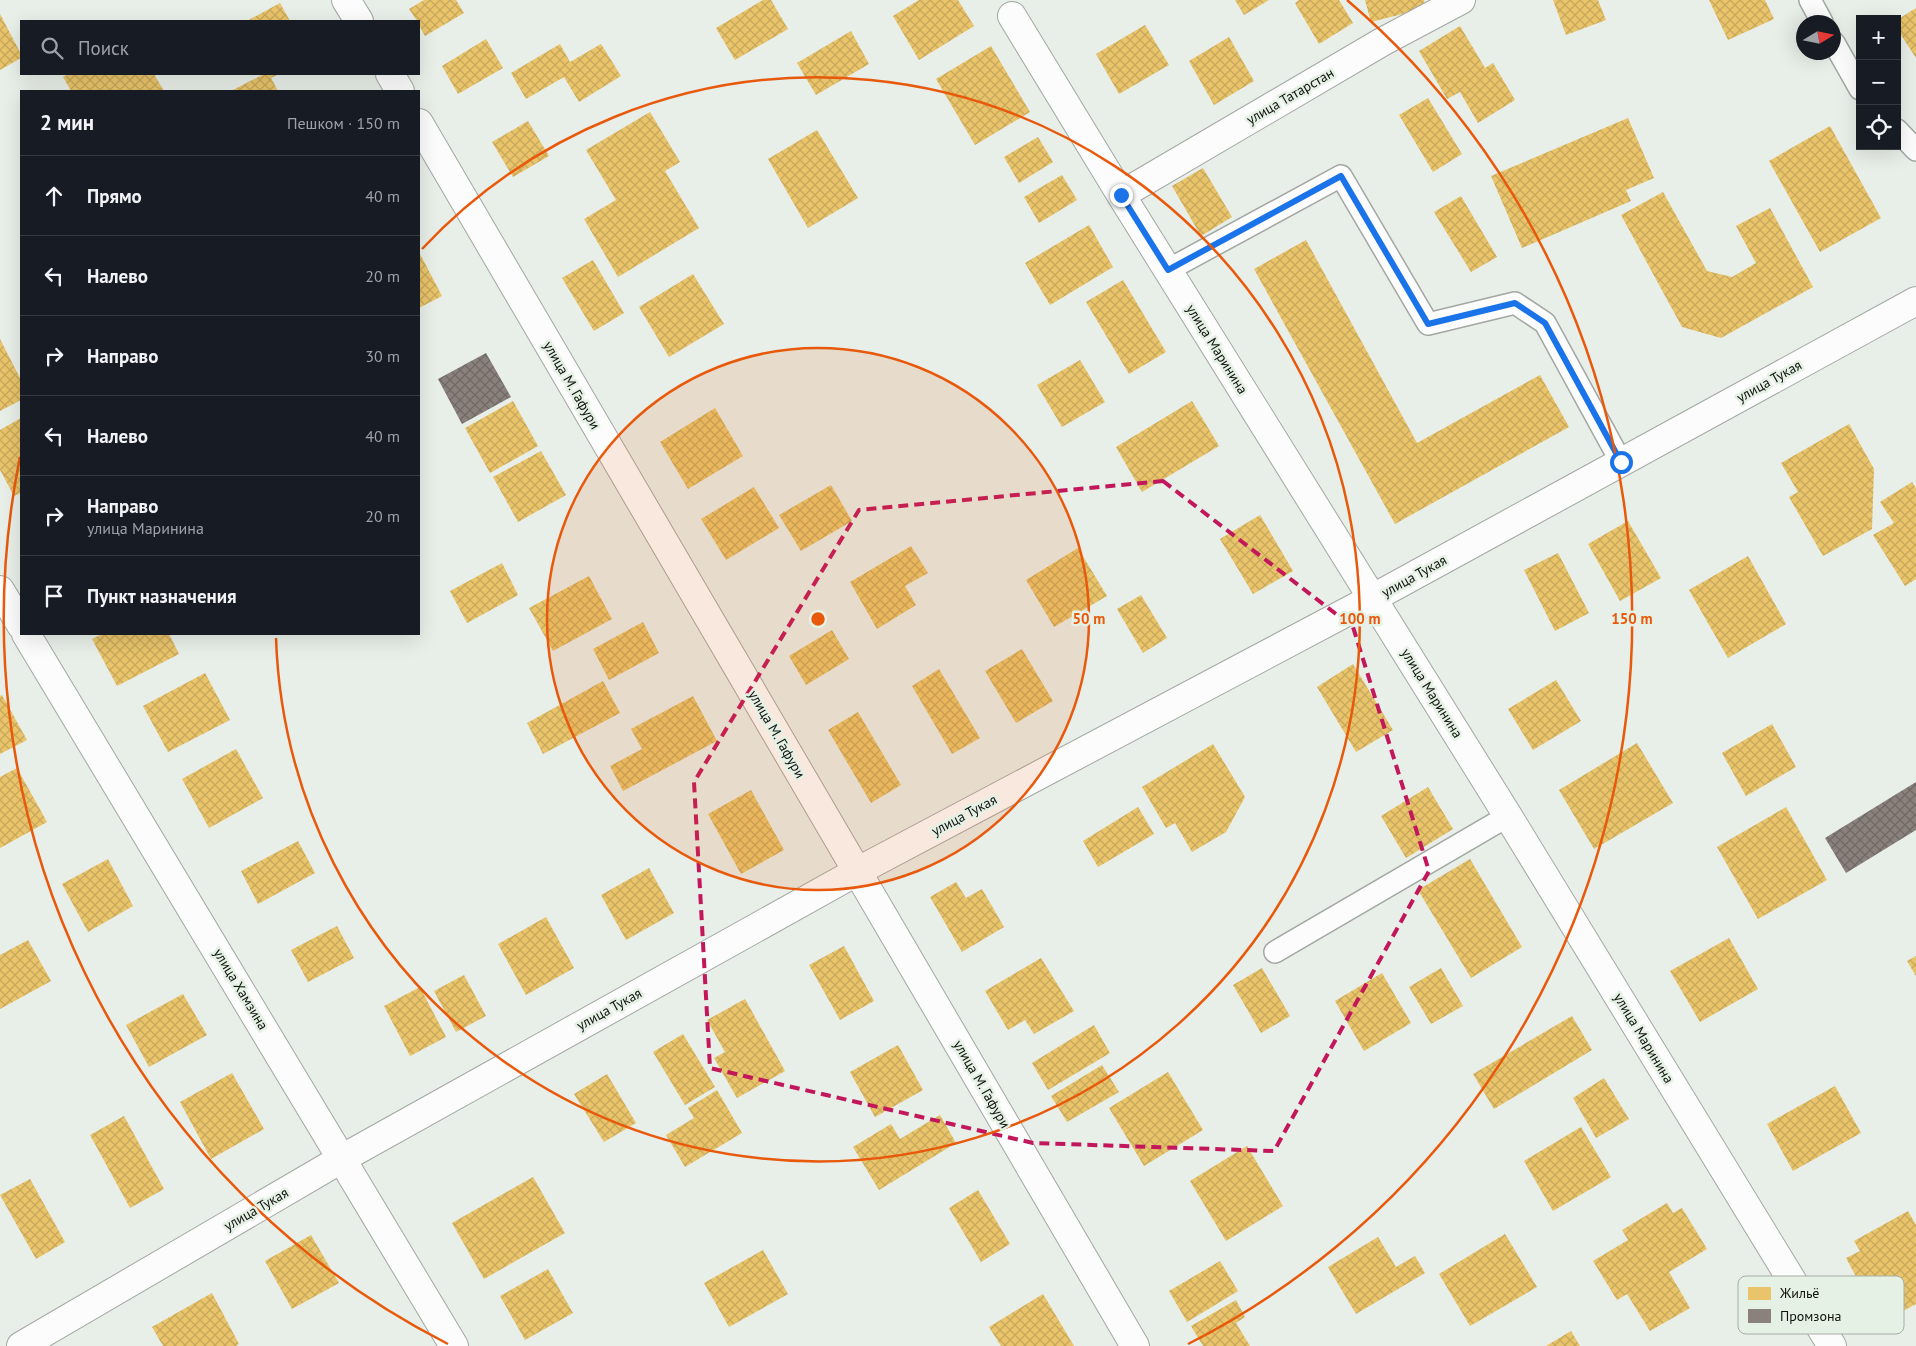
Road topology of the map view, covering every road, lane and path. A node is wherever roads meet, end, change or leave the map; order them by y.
1 (346, 0) edge
2 (1460, 0) edge
3 (1810, 0) edge
4 (1818, 15) edge
5 (1012, 16) dead end
6 (358, 20) edge
7 (1841, 55) edge
8 (391, 75) edge
9 (1856, 81) edge
10 (399, 90) edge
11 (420, 125) edge
12 (1901, 134) edge
13 (1916, 150) edge
14 (1121, 195) junction
15 (1168, 270) junction
16 (1916, 301) edge
17 (1621, 462) junction
18 (0, 590) edge
19 (1373, 598) junction
20 (20, 624) edge
21 (27, 635) edge
22 (1508, 816) junction
23 (858, 871) junction
24 (1275, 952) dead end
25 (343, 1158) junction
26 (1789, 1276) edge
27 (1825, 1334) edge
28 (21, 1346) edge
29 (454, 1346) edge
30 (1135, 1346) edge
31 (1832, 1346) edge

1 - 6 street
2 - 14 street, улица Татарстан
3 - 4 lane
5 - 14 street, улица Маринина
7 - 9 lane
8 - 10 street
11 - 23 street, улица М. Гафури
12 - 13 lane
14 - 15 street, улица Маринина
15 - 17 lane
15 - 19 street, улица Маринина
16 - 17 street, улица Тукая
17 - 19 street, улица Тукая
18 - 20 street
19 - 22 street, улица Маринина
19 - 23 street, улица Тукая
21 - 25 street, улица Хамзина
22 - 24 lane
22 - 26 street, улица Маринина
23 - 25 street, улица Тукая
23 - 30 street, улица М. Гафури
25 - 28 street, улица Тукая
25 - 29 street, улица Хамзина
27 - 31 street, улица Маринина

